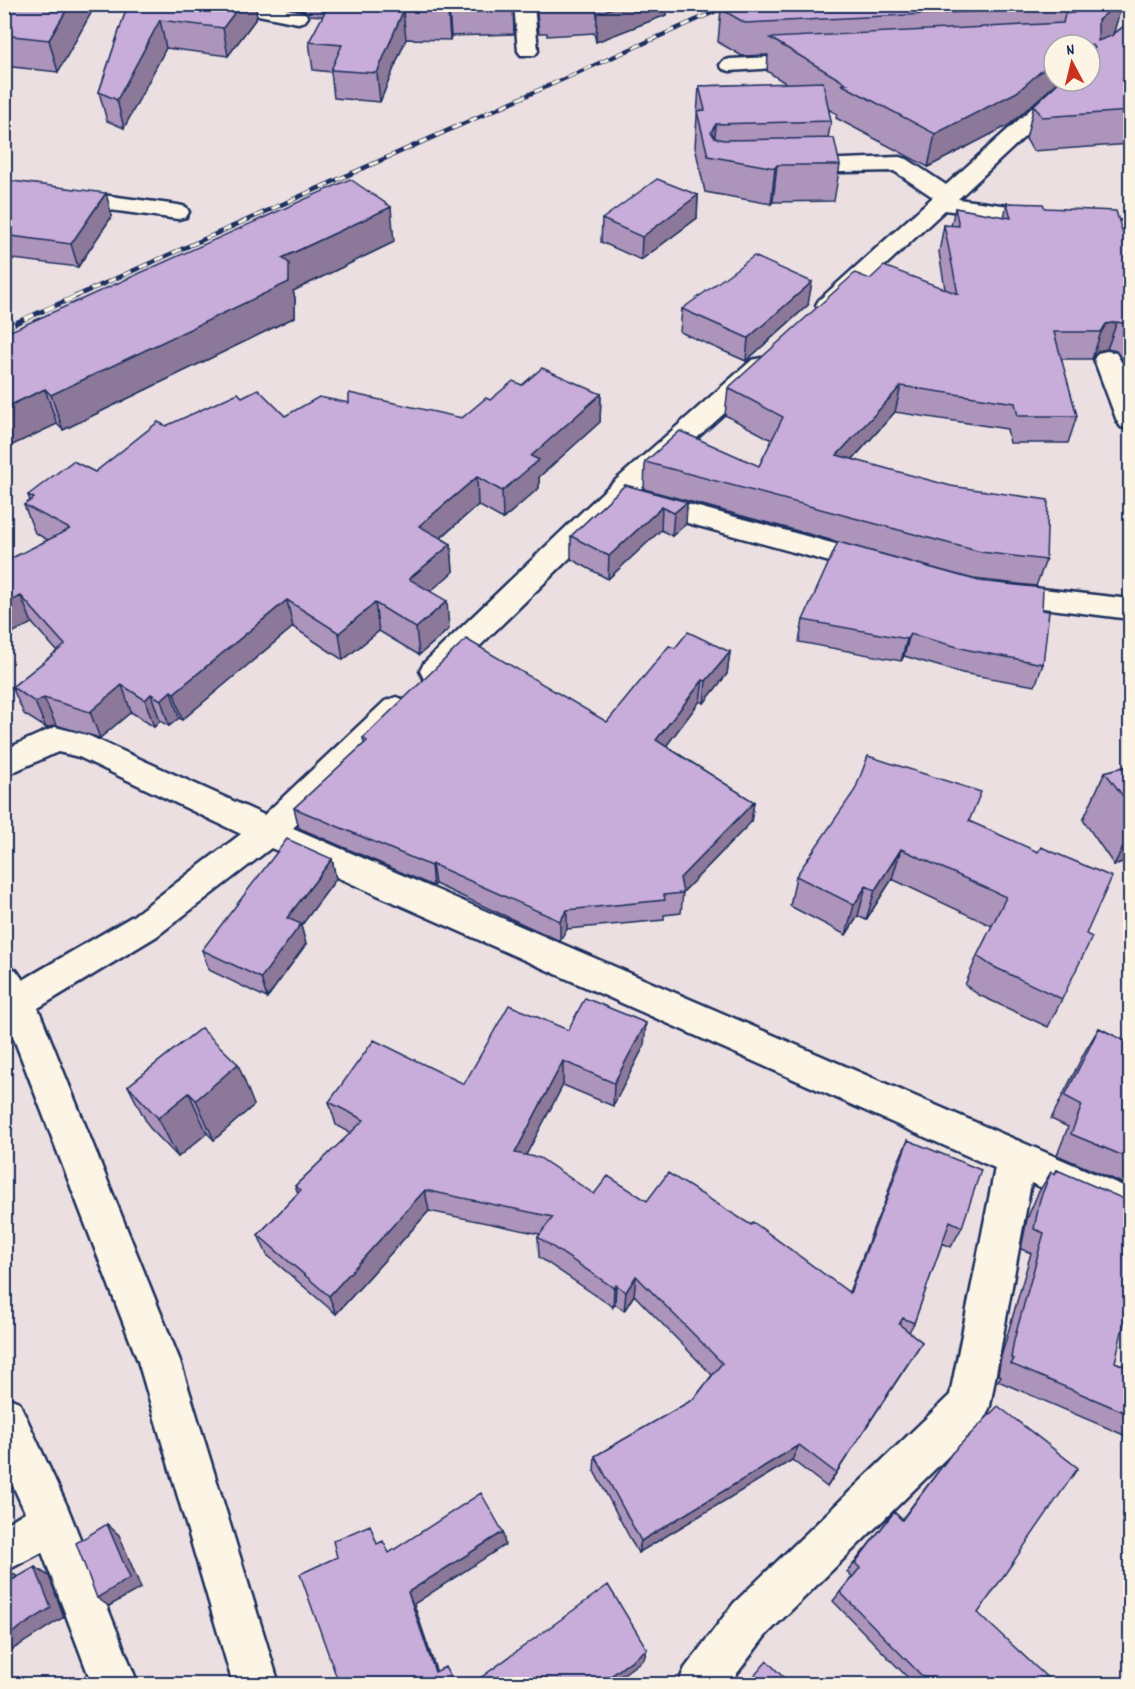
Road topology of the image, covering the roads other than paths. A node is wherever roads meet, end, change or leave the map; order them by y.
1 (233, 4) edge
2 (524, 4) edge
3 (298, 17) dead end
4 (528, 51) dead end
5 (834, 60) edge
6 (730, 65) dead end
7 (1061, 93) edge
8 (769, 166) edge
9 (4, 189) edge
10 (944, 200) junction
11 (178, 212) dead end
12 (1131, 230) edge
13 (810, 321) edge
14 (775, 352) edge
15 (1107, 359) dead end
16 (1131, 421) edge
17 (618, 494) junction
18 (905, 572) edge
19 (973, 591) edge
20 (1131, 609) edge
21 (4, 764) edge
22 (268, 832) junction
23 (11, 992) edge
24 (1016, 1159) junction
25 (1131, 1208) edge
26 (4, 1417) edge
27 (52, 1521) junction
28 (4, 1550) edge
29 (115, 1684) edge
30 (256, 1684) edge
31 (701, 1684) edge

1 - 3 street
2 - 4 street
5 - 6 street
7 - 10 street
8 - 10 street
9 - 11 street
10 - 12 street
10 - 13 street
14 - 17 street
15 - 16 street
17 - 18 street
17 - 22 street
19 - 20 street
21 - 22 street
22 - 23 street
22 - 24 street
23 - 30 street
24 - 25 street
24 - 31 street
26 - 27 street
27 - 28 street
27 - 29 street

